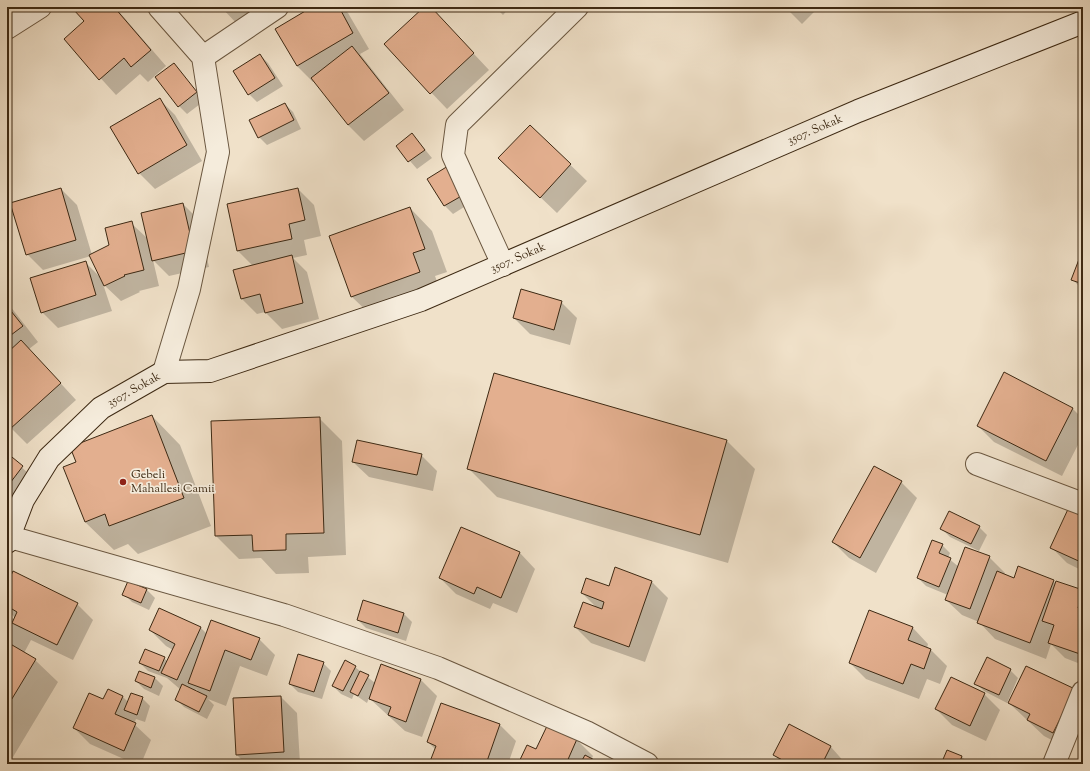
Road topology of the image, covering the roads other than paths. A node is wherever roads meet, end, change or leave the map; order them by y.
1 (40, 7) edge
2 (159, 7) edge
3 (277, 7) edge
4 (577, 7) edge
5 (1083, 22) edge
6 (7, 28) edge
7 (203, 57) junction
8 (503, 265) junction
9 (164, 372) junction
10 (977, 464) dead end
11 (1083, 504) edge
12 (9, 540) edge
13 (1083, 692) edge
14 (647, 764) edge
15 (1054, 764) edge

1 - 6 street
2 - 7 street
3 - 7 street
4 - 8 street
5 - 8 street, 3507. Sokak
7 - 9 street
8 - 9 street, 3507. Sokak
9 - 12 street, 3507. Sokak
10 - 11 street
12 - 14 street
13 - 15 street

